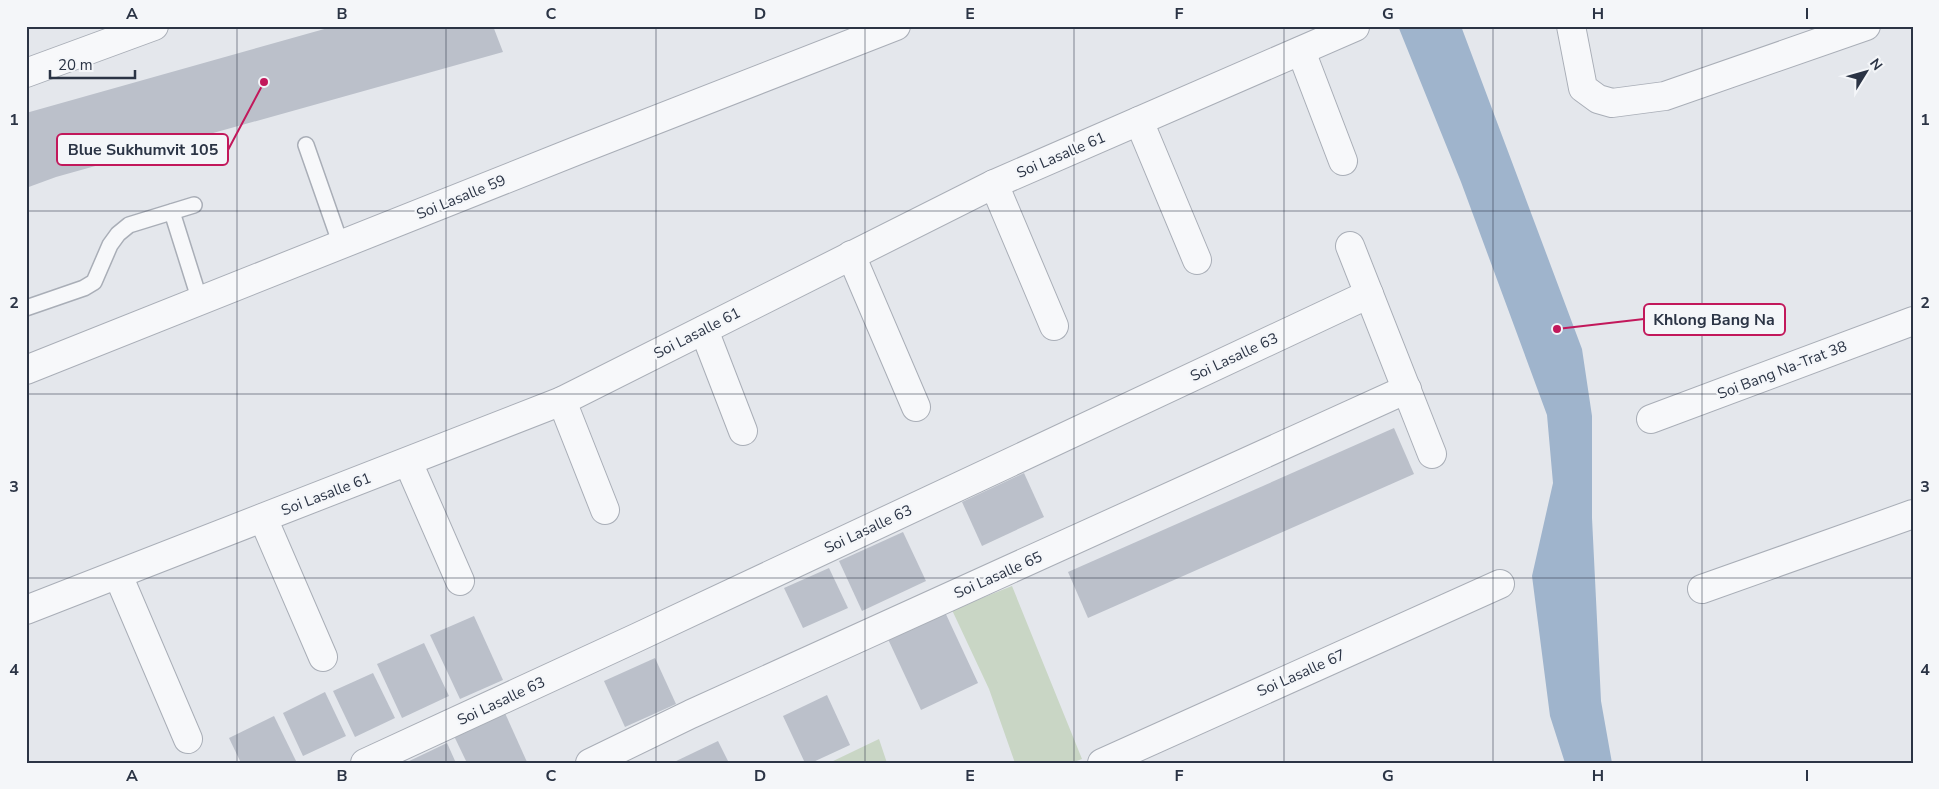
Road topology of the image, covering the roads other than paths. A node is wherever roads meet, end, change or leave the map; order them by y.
1 (154, 26) edge
2 (896, 26) edge
3 (1571, 26) edge
4 (1866, 26) edge
5 (1355, 27) edge
6 (1301, 51) junction
7 (26, 73) edge
8 (1139, 121) junction
9 (306, 144) dead end
10 (1343, 162) dead end
11 (994, 184) junction
12 (194, 205) dead end
13 (172, 212) junction
14 (341, 245) junction
15 (1350, 246) dead end
16 (851, 255) junction
17 (1197, 260) dead end
18 (1369, 294) junction
19 (200, 301) junction
20 (26, 308) edge
21 (1913, 321) edge
22 (1054, 326) dead end
23 (704, 330) junction
24 (26, 370) edge
25 (1407, 389) junction
26 (562, 402) junction
27 (916, 407) dead end
28 (1652, 419) dead end
29 (743, 430) dead end
30 (1432, 454) dead end
31 (408, 462) junction
32 (605, 510) dead end
33 (1913, 514) edge
34 (263, 518) junction
35 (118, 575) junction
36 (460, 580) dead end
37 (1500, 584) dead end
38 (1702, 589) dead end
39 (26, 610) edge
40 (323, 658) dead end
41 (188, 739) dead end
42 (365, 763) edge
43 (590, 763) edge
44 (1102, 763) edge

1 - 7 street
2 - 14 street, Soi Lasalle 59
3 - 4 street
5 - 6 street, Soi Lasalle 61
6 - 8 street, Soi Lasalle 61
6 - 10 street
8 - 11 street, Soi Lasalle 61
8 - 17 street
9 - 14 lane
11 - 16 street, Soi Lasalle 61
11 - 22 street
12 - 13 lane
13 - 19 lane
13 - 20 lane
14 - 19 street, Soi Lasalle 59
15 - 18 street
16 - 23 street, Soi Lasalle 61
16 - 27 street
18 - 25 street
18 - 42 street, Soi Lasalle 63
19 - 24 street, Soi Lasalle 59
21 - 28 street, Soi Bang Na-Trat 38
23 - 26 street, Soi Lasalle 61
23 - 29 street
25 - 30 street
25 - 43 street, Soi Lasalle 65
26 - 31 street, Soi Lasalle 61
26 - 32 street
31 - 34 street, Soi Lasalle 61
31 - 36 street
33 - 38 street
34 - 35 street, Soi Lasalle 61
34 - 40 street
35 - 39 street, Soi Lasalle 61
35 - 41 street
37 - 44 street, Soi Lasalle 67

